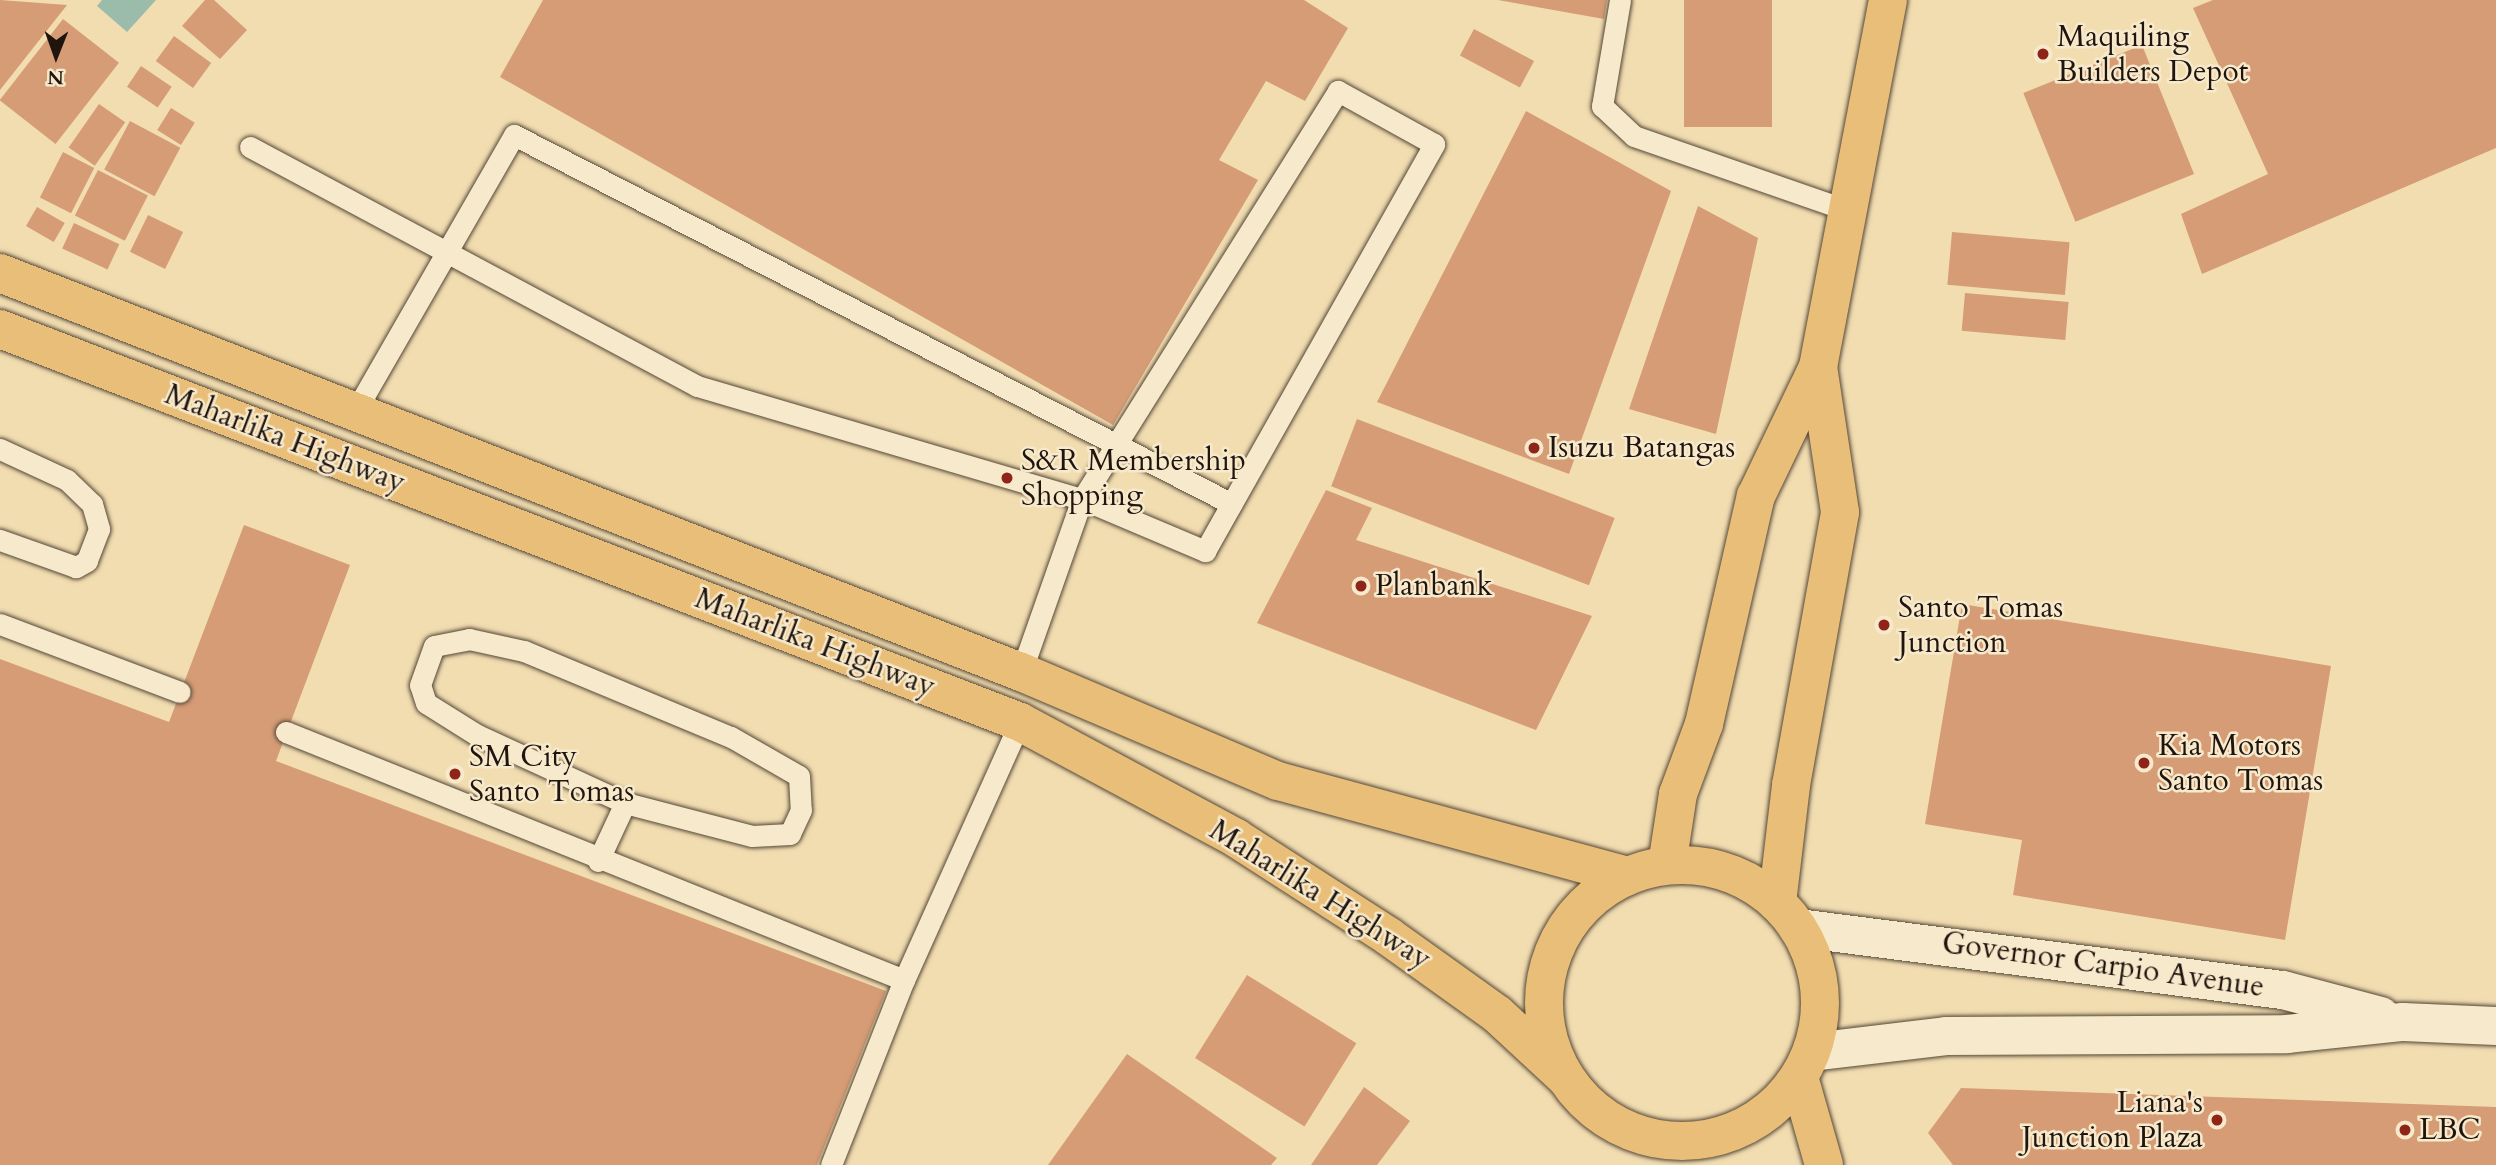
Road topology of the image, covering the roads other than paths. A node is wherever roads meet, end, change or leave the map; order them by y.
1 (1620, 0) edge
2 (1888, 0) edge
3 (250, 147) dead end
4 (1849, 211) junction
5 (443, 251) junction
6 (0, 273) edge
7 (0, 329) edge
8 (1818, 367) junction
9 (353, 415) junction
10 (1117, 443) junction
11 (0, 449) edge
12 (1082, 499) junction
13 (1232, 504) junction
14 (0, 540) edge
15 (0, 624) edge
16 (1021, 672) junction
17 (180, 692) dead end
18 (1020, 722) junction
19 (286, 732) dead end
20 (625, 803) junction
21 (598, 861) junction
22 (1667, 865) junction
23 (1627, 876) junction
24 (1788, 915) junction
25 (904, 980) junction
26 (2403, 1023) junction
27 (2496, 1026) edge
28 (1806, 1064) junction
29 (1565, 1077) junction
30 (1663, 1151) edge
31 (831, 1165) edge
32 (1824, 1165) edge

1 - 4 lane
2 - 4 highway
3 - 5 lane
4 - 8 highway
5 - 9 lane
5 - 10 lane
5 - 12 lane
6 - 9 highway, Maharlika Highway
7 - 18 highway, Maharlika Highway
8 - 22 highway
8 - 24 highway
9 - 16 highway, Maharlika Highway
10 - 12 lane
10 - 13 lane
10 - 13 lane
11 - 14 lane
12 - 13 lane
12 - 16 lane
15 - 17 lane
16 - 23 highway, Maharlika Highway
18 - 25 lane
18 - 29 highway, Maharlika Highway
19 - 21 lane
20 - 20 lane
20 - 21 lane
21 - 25 lane
22 - 23 highway
22 - 24 highway
23 - 29 highway
24 - 26 main road, Governor Carpio Avenue
24 - 28 highway
25 - 31 lane
26 - 27 main road, Governor Carpio Avenue
26 - 28 main road, Governor Carpio Avenue
28 - 30 highway
28 - 32 highway
29 - 30 highway, Maharlika Highway

